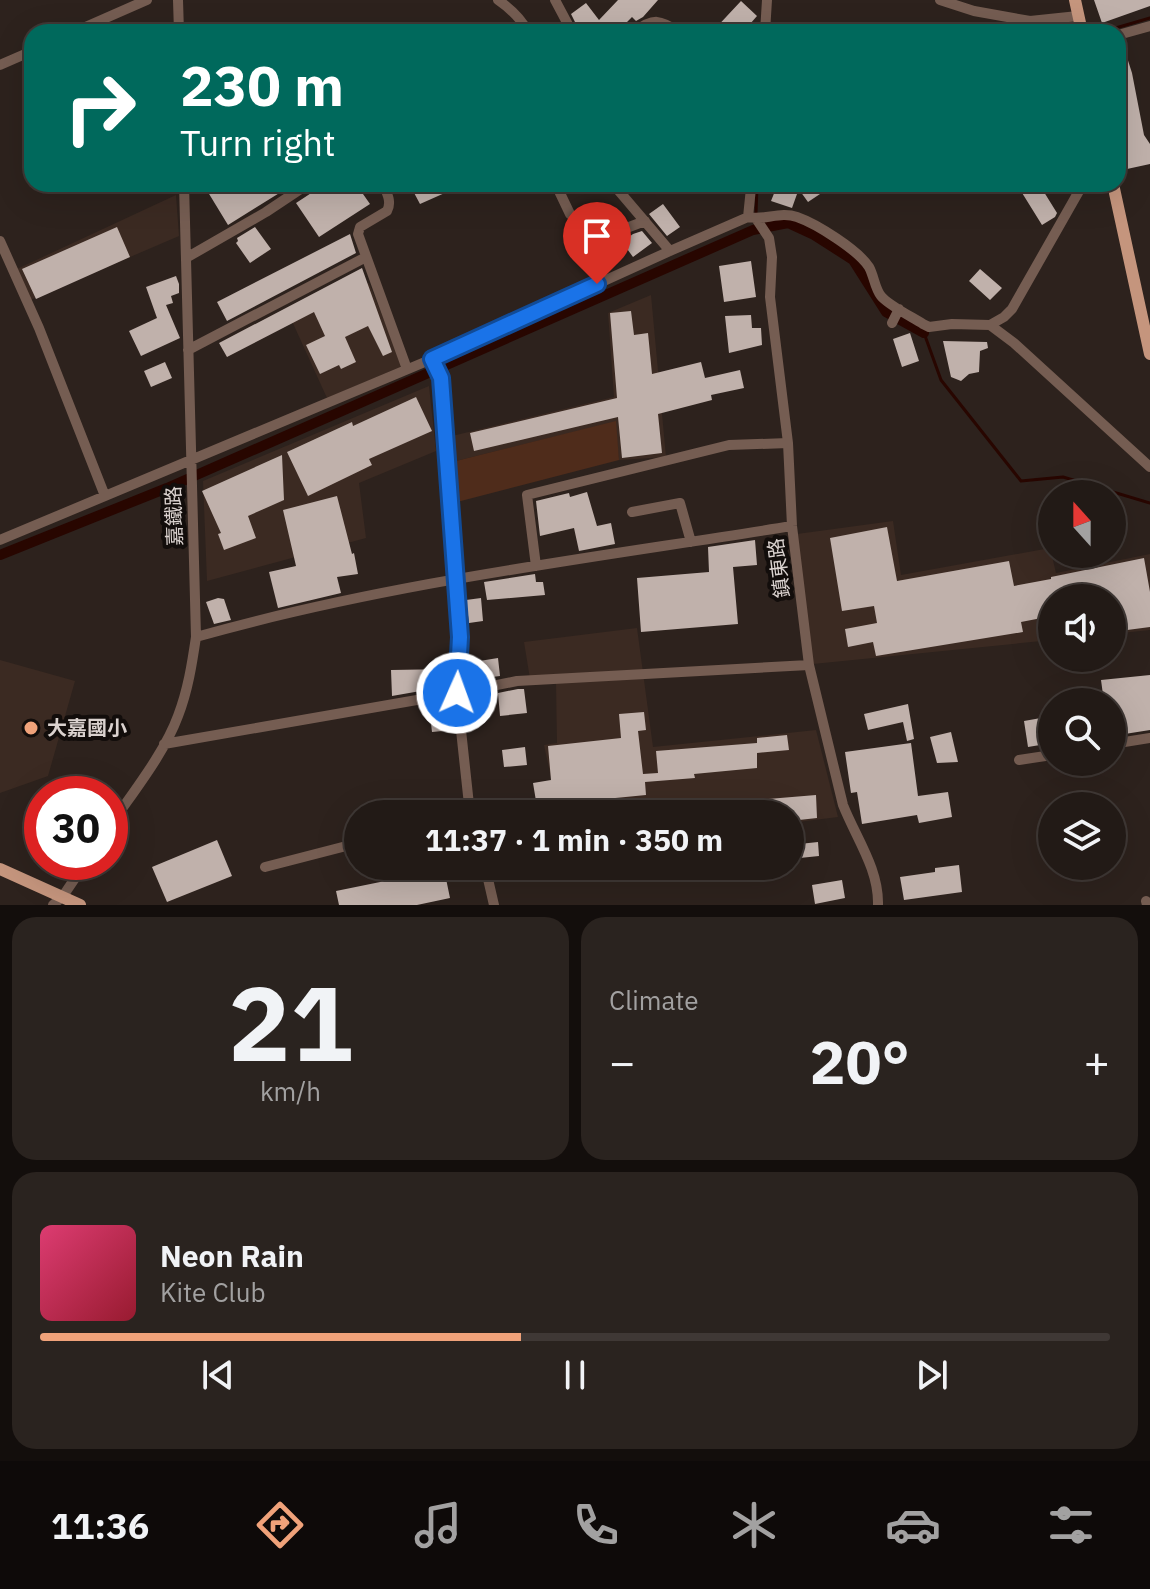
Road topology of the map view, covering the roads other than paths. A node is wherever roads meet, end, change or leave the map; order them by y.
1 (147, 0) edge
2 (178, 0) edge
3 (498, 0) edge
4 (555, 0) edge
5 (767, 0) edge
6 (940, 0) edge
7 (1075, 0) edge
8 (1078, 16) junction
9 (92, 24) edge
10 (179, 24) edge
11 (524, 24) edge
12 (568, 24) edge
13 (766, 24) edge
14 (1080, 24) edge
15 (1150, 26) edge
16 (1126, 33) edge
17 (24, 54) edge
18 (0, 65) edge
19 (184, 192) edge
20 (296, 192) edge
21 (386, 192) edge
22 (559, 192) edge
23 (620, 192) edge
24 (751, 192) edge
25 (1078, 192) edge
26 (1115, 192) edge
27 (753, 219) junction
28 (645, 221) junction
29 (0, 241) edge
30 (670, 251) junction
31 (366, 257) junction
32 (186, 258) junction
33 (899, 309) junction
34 (892, 323) dead end
35 (990, 325) junction
36 (188, 350) junction
37 (1150, 354) edge
38 (434, 362) junction
39 (407, 369) junction
40 (788, 443) junction
41 (191, 464) junction
42 (1150, 467) edge
43 (105, 496) junction
44 (632, 512) dead end
45 (792, 526) junction
46 (0, 540) edge
47 (691, 542) junction
48 (536, 566) junction
49 (456, 580) junction
50 (196, 637) junction
51 (809, 665) junction
52 (457, 693) junction
53 (1150, 738) edge
54 (1126, 742) edge
55 (164, 744) junction
56 (1038, 757) edge
57 (1019, 760) dead end
58 (128, 799) edge
59 (468, 800) edge
60 (344, 847) edge
61 (265, 867) dead end
62 (0, 869) edge
63 (73, 880) edge
64 (488, 880) edge
65 (58, 901) edge
66 (80, 905) edge
67 (494, 905) edge
68 (878, 905) edge

1 - 9 street
2 - 10 street
3 - 11 street
4 - 12 street
5 - 13 street
6 - 8 street
7 - 8 main road
8 - 14 main road
15 - 16 street
17 - 18 street
19 - 32 street, 嘉鐵路
20 - 32 street
21 - 31 street
22 - 28 street
23 - 28 street
24 - 27 street
25 - 35 street
26 - 37 main road
27 - 30 street
27 - 33 street
27 - 40 street, 鎮東路
28 - 30 street
29 - 43 street
30 - 38 street
31 - 36 street
31 - 39 street
32 - 36 street, 嘉鐵路
33 - 34 street
33 - 35 street
35 - 42 street
36 - 41 street, 嘉鐵路
38 - 39 street
38 - 49 street
39 - 41 street
40 - 45 street, 鎮東路
40 - 48 street
41 - 43 street
41 - 50 street, 嘉鐵路
43 - 46 street
44 - 47 street
45 - 47 street
45 - 51 street, 鎮東路
47 - 48 street
48 - 49 street
49 - 50 street
49 - 52 street
50 - 55 street, 嘉鐵路
51 - 52 street
51 - 68 street, 鎮東路
52 - 55 street
52 - 59 street
53 - 54 street
55 - 58 street, 嘉鐵路
56 - 57 street
60 - 61 street
62 - 65 main road
63 - 65 street
64 - 67 street
65 - 66 main road

